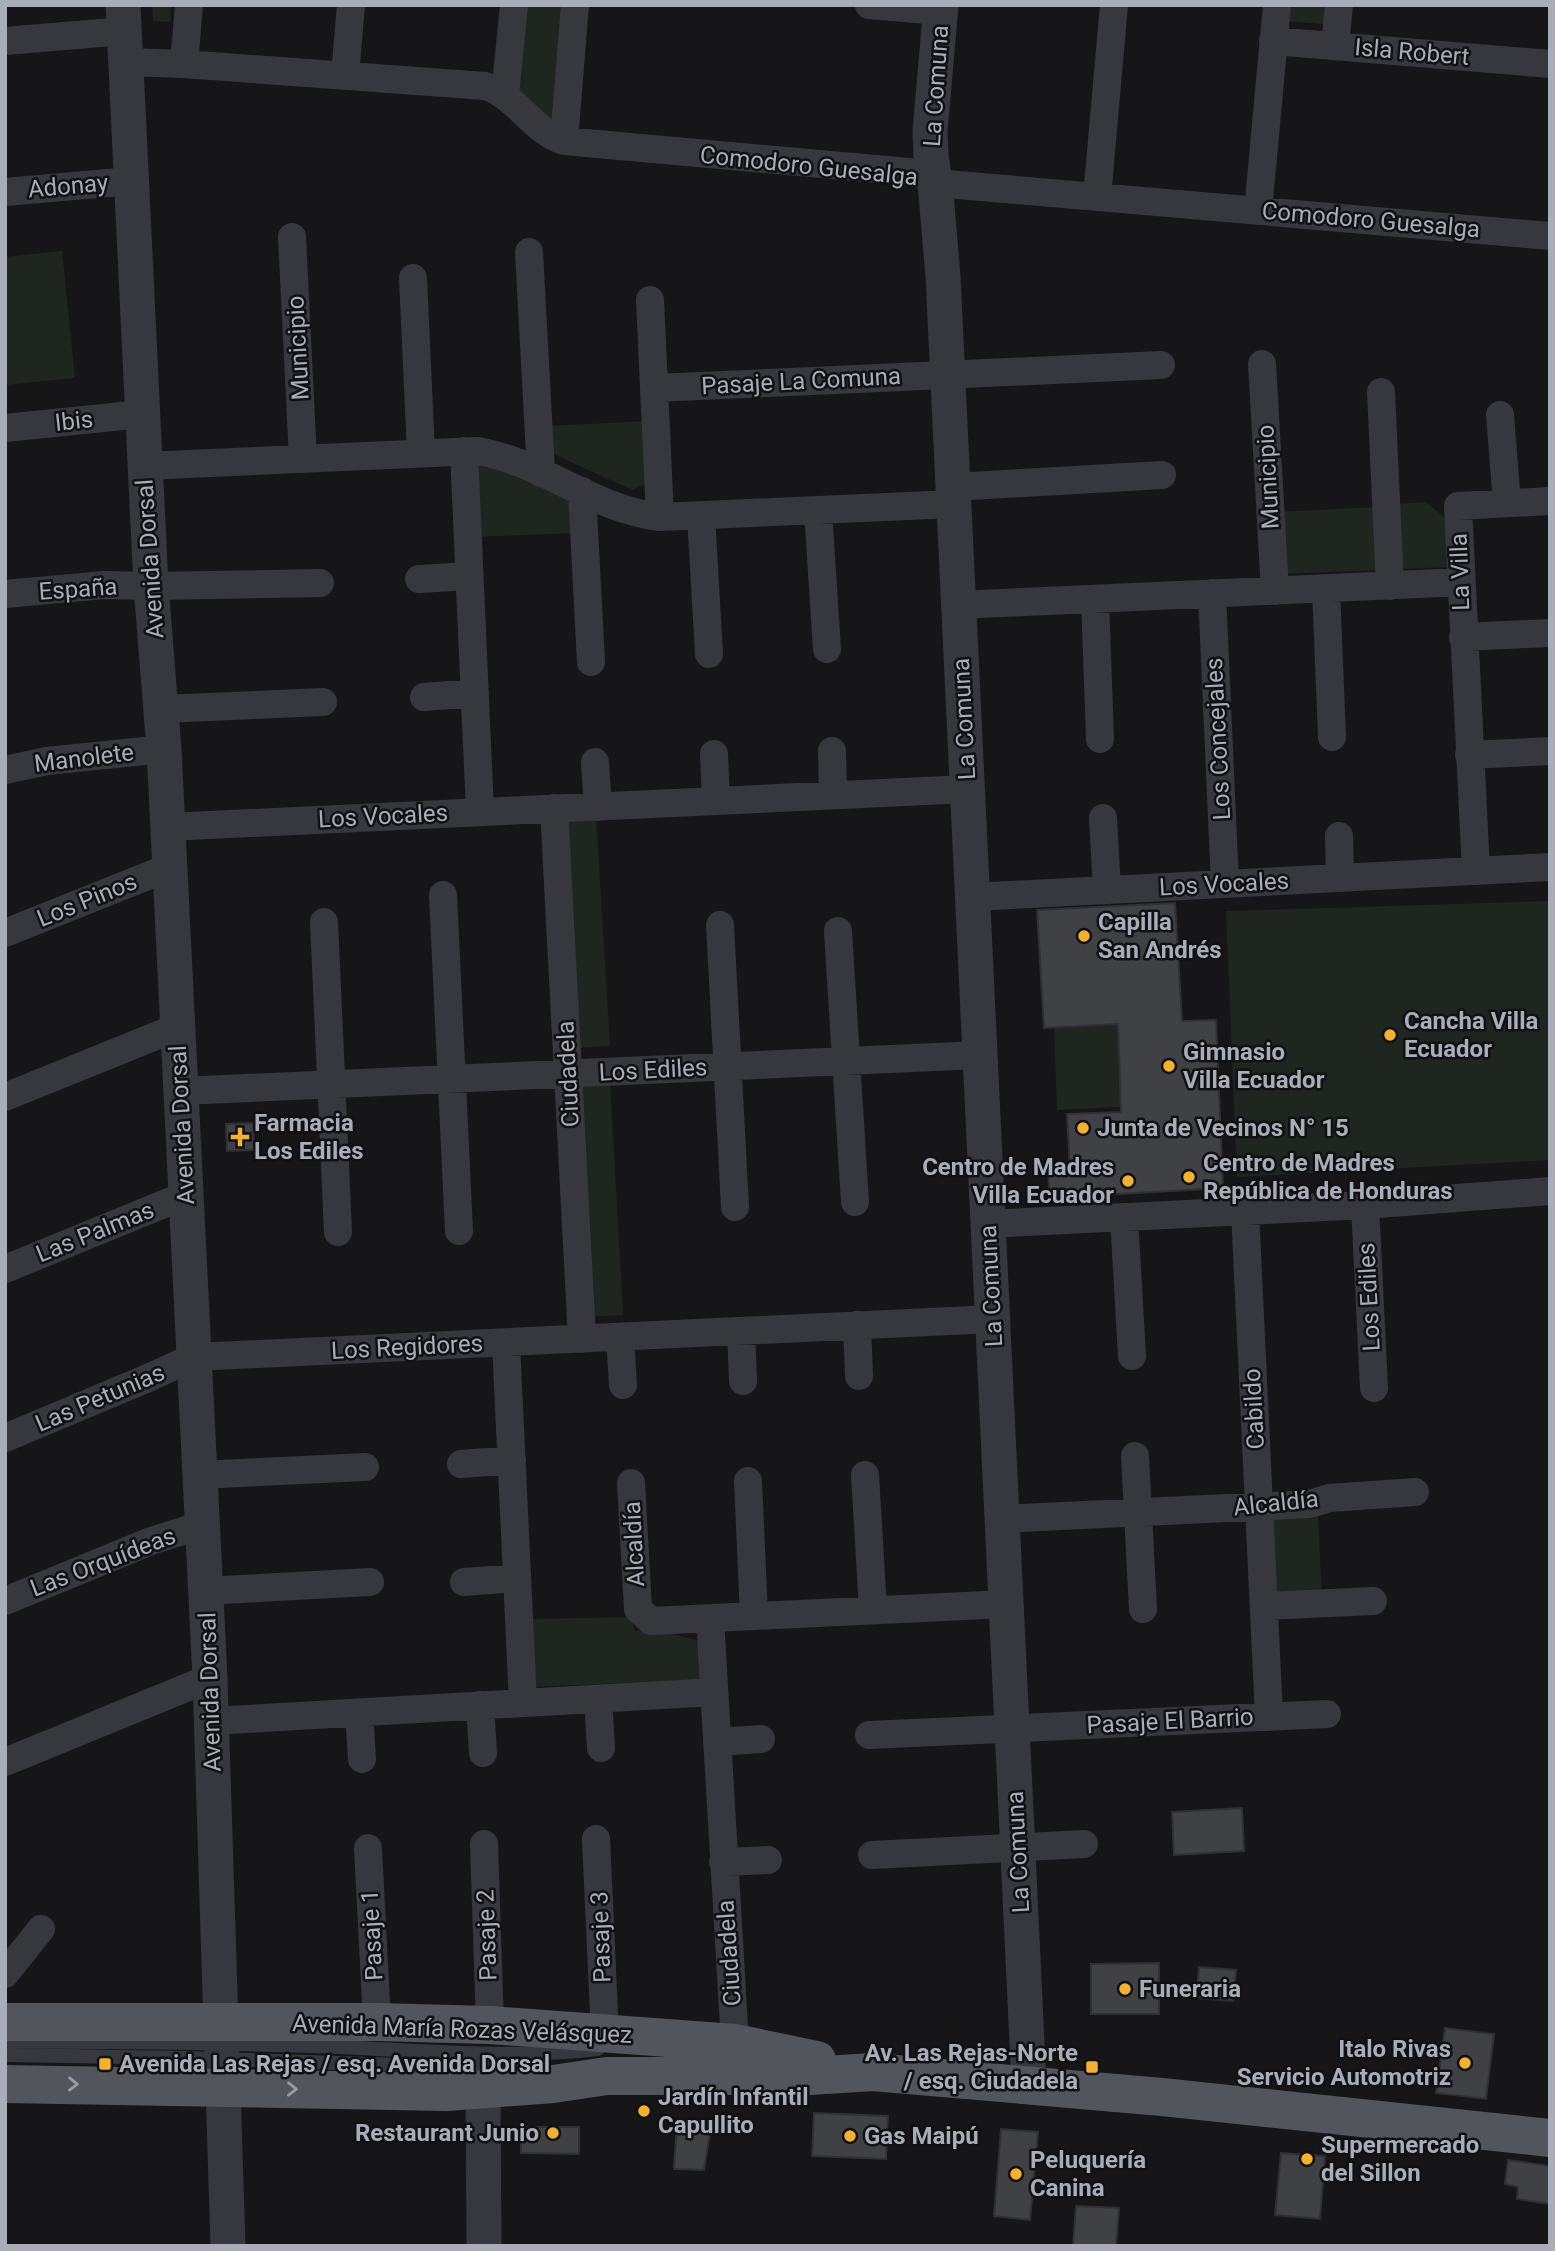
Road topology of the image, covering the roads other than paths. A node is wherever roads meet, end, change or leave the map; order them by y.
1 (189, 5) edge
2 (351, 5) edge
3 (514, 5) edge
4 (575, 5) edge
5 (869, 5) edge
6 (1114, 5) edge
7 (1277, 5) edge
8 (1339, 5) edge
9 (941, 8) edge
10 (124, 33) edge
11 (5, 41) edge
12 (1273, 41) junction
13 (1335, 46) junction
14 (184, 64) junction
15 (1550, 64) edge
16 (345, 75) junction
17 (505, 95) junction
18 (564, 141) junction
19 (131, 181) junction
20 (935, 183) junction
21 (5, 192) edge
22 (1097, 197) junction
23 (1258, 211) junction
24 (1550, 236) edge
25 (292, 237) dead end
26 (529, 252) dead end
27 (413, 278) dead end
28 (650, 300) dead end
29 (1262, 364) dead end
30 (1161, 365) dead end
31 (948, 375) junction
32 (654, 388) junction
33 (1381, 391) dead end
34 (142, 414) junction
35 (1500, 415) dead end
36 (5, 428) edge
37 (464, 451) junction
38 (421, 453) junction
39 (303, 459) junction
40 (144, 467) junction
41 (541, 473) junction
42 (1162, 475) dead end
43 (582, 491) junction
44 (953, 495) junction
45 (1550, 501) edge
46 (1507, 503) junction
47 (818, 510) junction
48 (701, 516) junction
49 (660, 517) junction
50 (469, 576) junction
51 (419, 579) dead end
52 (1461, 582) junction
53 (320, 583) dead end
54 (151, 586) junction
55 (1390, 586) junction
56 (1326, 589) junction
57 (1275, 591) junction
58 (1212, 593) junction
59 (5, 594) edge
60 (1095, 599) junction
61 (958, 605) junction
62 (1550, 633) edge
63 (1463, 637) junction
64 (827, 649) dead end
65 (709, 654) dead end
66 (591, 662) dead end
67 (474, 693) junction
68 (424, 697) dead end
69 (323, 702) dead end
70 (161, 709) junction
71 (1332, 737) dead end
72 (1100, 739) dead end
73 (164, 749) junction
74 (832, 751) dead end
75 (1550, 751) edge
76 (714, 754) dead end
77 (1469, 755) junction
78 (595, 762) dead end
79 (5, 770) edge
80 (967, 789) junction
81 (833, 795) junction
82 (716, 801) junction
83 (598, 807) junction
84 (554, 808) junction
85 (480, 812) junction
86 (1102, 818) dead end
87 (168, 827) junction
88 (1339, 836) dead end
89 (170, 867) junction
90 (1550, 867) edge
91 (1476, 871) junction
92 (1340, 878) junction
93 (1225, 884) junction
94 (1107, 890) junction
95 (443, 895) dead end
96 (972, 897) junction
97 (324, 922) dead end
98 (720, 925) dead end
99 (838, 931) dead end
100 (5, 933) edge
101 (178, 1027) junction
102 (980, 1055) junction
103 (846, 1061) junction
104 (728, 1066) junction
105 (568, 1074) junction
106 (452, 1079) junction
107 (332, 1084) junction
108 (181, 1091) junction
109 (5, 1097) edge
110 (1550, 1191) edge
111 (186, 1195) junction
112 (855, 1202) dead end
113 (1365, 1205) junction
114 (735, 1207) dead end
115 (1245, 1211) junction
116 (1124, 1217) junction
117 (988, 1224) junction
118 (459, 1231) dead end
119 (338, 1232) dead end
120 (5, 1269) edge
121 (992, 1319) junction
122 (857, 1325) junction
123 (741, 1331) junction
124 (620, 1337) junction
125 (582, 1339) junction
126 (506, 1343) junction
127 (1132, 1356) dead end
128 (194, 1357) junction
129 (859, 1376) dead end
130 (743, 1381) dead end
131 (623, 1385) dead end
132 (1374, 1388) dead end
133 (5, 1438) edge
134 (1135, 1456) dead end
135 (512, 1460) junction
136 (461, 1464) dead end
137 (365, 1467) dead end
138 (200, 1475) junction
139 (866, 1475) dead end
140 (748, 1481) dead end
141 (631, 1483) dead end
142 (1415, 1492) dead end
143 (1259, 1506) junction
144 (1138, 1513) junction
145 (1002, 1519) junction
146 (202, 1525) junction
147 (517, 1578) junction
148 (370, 1582) dead end
149 (464, 1582) dead end
150 (205, 1591) junction
151 (5, 1601) edge
152 (1373, 1601) dead end
153 (1006, 1604) junction
154 (1264, 1606) junction
155 (1143, 1609) dead end
156 (873, 1610) junction
157 (754, 1616) junction
158 (710, 1618) junction
159 (210, 1678) junction
160 (714, 1692) junction
161 (598, 1699) junction
162 (523, 1703) junction
163 (480, 1705) junction
164 (359, 1713) junction
165 (1327, 1714) dead end
166 (1269, 1717) junction
167 (211, 1721) junction
168 (1012, 1729) junction
169 (869, 1735) dead end
170 (761, 1739) dead end
171 (717, 1742) junction
172 (601, 1748) dead end
173 (483, 1753) dead end
174 (362, 1759) dead end
175 (5, 1762) edge
176 (596, 1839) dead end
177 (1084, 1843) dead end
178 (484, 1844) dead end
179 (1018, 1847) junction
180 (368, 1848) dead end
181 (873, 1855) dead end
182 (768, 1860) dead end
183 (723, 1862) junction
184 (40, 1929) dead end
185 (5, 1974) edge
186 (5, 2022) edge
187 (377, 2022) junction
188 (491, 2025) junction
189 (605, 2035) junction
190 (655, 2038) junction
191 (5, 2042) edge
192 (735, 2043) junction
193 (223, 2053) junction
194 (5, 2056) edge
195 (532, 2069) dead end
196 (555, 2069) dead end
197 (873, 2073) junction
198 (607, 2076) junction
199 (483, 2079) junction
200 (5, 2084) edge
201 (1028, 2085) junction
202 (1550, 2138) edge
203 (228, 2246) edge
204 (484, 2246) edge

1 - 14 street
2 - 16 street
3 - 17 street
4 - 18 street
5 - 9 street
6 - 22 street
7 - 12 street
8 - 13 street
9 - 20 street, La Comuna
10 - 11 street, Comodoro Guesalga
10 - 14 street, Comodoro Guesalga
10 - 19 street, Avenida Dorsal
12 - 13 street, Isla Robert
12 - 23 street
13 - 15 street, Isla Robert
14 - 16 street, Comodoro Guesalga
16 - 17 street, Comodoro Guesalga
17 - 18 street, Comodoro Guesalga
18 - 20 street, Comodoro Guesalga
19 - 21 street, Adonay
19 - 34 street, Avenida Dorsal
20 - 22 street, Comodoro Guesalga
20 - 31 street, La Comuna
22 - 23 street, Comodoro Guesalga
23 - 24 street, Comodoro Guesalga
25 - 39 street, Municipio
26 - 41 street
27 - 38 street
28 - 32 street
29 - 57 street, Municipio
30 - 31 street
31 - 32 street, Pasaje La Comuna
31 - 44 street, La Comuna
32 - 49 street
33 - 55 street
34 - 36 street, Ibis
34 - 40 street, Avenida Dorsal
35 - 46 street
37 - 38 street
37 - 41 street
37 - 50 street
38 - 39 street
39 - 40 street
40 - 54 street, Avenida Dorsal
41 - 43 street
42 - 44 street
43 - 49 street
43 - 66 street
44 - 47 street
44 - 61 street, La Comuna
45 - 46 street
46 - 52 street, La Villa
47 - 48 street
47 - 64 street
48 - 49 street
48 - 65 street
50 - 51 street
50 - 67 street
52 - 55 street
52 - 63 street, La Villa
53 - 54 street, España
54 - 59 street, España
54 - 70 street, Avenida Dorsal
55 - 56 street
56 - 57 street
56 - 71 street
57 - 58 street
58 - 60 street
58 - 93 street, Los Concejales
60 - 61 street
60 - 72 street
61 - 80 street, La Comuna
62 - 63 street, La Villa
63 - 77 street, La Villa
67 - 68 street
67 - 85 street
69 - 70 street
70 - 73 street, Avenida Dorsal
73 - 79 street, Manolete
73 - 87 street, Avenida Dorsal
74 - 81 street
75 - 77 street
76 - 82 street
77 - 91 street, La Villa
78 - 83 street
80 - 81 street, Los Vocales
80 - 96 street, La Comuna
81 - 82 street, Los Vocales
82 - 83 street, Los Vocales
83 - 84 street, Los Vocales
84 - 85 street, Los Vocales
84 - 105 street, Ciudadela
85 - 87 street, Los Vocales
86 - 94 street
87 - 89 street, Avenida Dorsal
88 - 92 street
89 - 100 street, Los Pinos
89 - 101 street, Avenida Dorsal
90 - 91 street, Los Vocales
91 - 92 street, Los Vocales
92 - 93 street, Los Vocales
93 - 94 street, Los Vocales
94 - 96 street, Los Vocales
95 - 106 street
96 - 102 street, La Comuna
97 - 107 street
98 - 104 street, Los Ediles
99 - 103 street
101 - 108 street, Avenida Dorsal
101 - 109 street
102 - 103 street, Los Ediles
102 - 117 street, La Comuna
103 - 104 street, Los Ediles
103 - 112 street
104 - 105 street, Los Ediles
104 - 114 street, Los Ediles
105 - 106 street, Los Ediles
105 - 125 street, Ciudadela
106 - 107 street, Los Ediles
106 - 118 street
107 - 108 street, Los Ediles
107 - 119 street
108 - 111 street, Avenida Dorsal
110 - 113 street
111 - 120 street, Las Palmas
111 - 128 street, Avenida Dorsal
113 - 115 street
113 - 132 street, Los Ediles
115 - 116 street
115 - 143 street, Cabildo
116 - 117 street
116 - 127 street
117 - 121 street, La Comuna
121 - 122 street, Los Regidores
121 - 145 street, La Comuna
122 - 123 street, Los Regidores
122 - 129 street
123 - 124 street, Los Regidores
123 - 130 street
124 - 125 street, Los Regidores
124 - 131 street
125 - 126 street, Los Regidores
126 - 128 street, Los Regidores
126 - 135 street
128 - 133 street, Las Petunias
128 - 138 street, Avenida Dorsal
134 - 144 street
135 - 136 street
135 - 147 street
137 - 138 street
138 - 146 street, Avenida Dorsal
139 - 156 street
140 - 157 street
141 - 158 street, Alcaldía
142 - 143 street, Alcaldía
143 - 144 street, Alcaldía
143 - 154 street, Cabildo
144 - 145 street, Alcaldía
144 - 155 street
145 - 153 street, La Comuna
146 - 150 street, Avenida Dorsal
146 - 151 street, Las Orquídeas
147 - 149 street
147 - 162 street
148 - 150 street
150 - 159 street, Avenida Dorsal
152 - 154 street
153 - 156 street, Alcaldía
153 - 168 street, La Comuna
154 - 166 street, Cabildo
156 - 157 street, Alcaldía
157 - 158 street, Alcaldía
158 - 160 street, Ciudadela
159 - 167 street, Avenida Dorsal
159 - 175 street
160 - 161 street
160 - 171 street, Ciudadela
161 - 162 street
161 - 172 street
162 - 163 street
163 - 164 street
163 - 173 street
164 - 167 street
164 - 174 street
165 - 166 street, Pasaje El Barrio
166 - 168 street, Pasaje El Barrio
167 - 193 street, Avenida Dorsal
168 - 169 street
168 - 179 street, La Comuna
170 - 171 street
171 - 183 street, Ciudadela
176 - 189 street, Pasaje 3
177 - 179 street
178 - 188 street, Pasaje 2
179 - 181 street
179 - 201 street, La Comuna
180 - 187 street, Pasaje 1
182 - 183 street
183 - 192 street, Ciudadela
184 - 185 street
186 - 193 main road, Avenida María Rozas Velásquez
187 - 188 main road, Avenida María Rozas Velásquez
187 - 193 main road, Avenida María Rozas Velásquez
188 - 189 main road, Avenida María Rozas Velásquez
189 - 190 main road, Avenida María Rozas Velásquez
190 - 192 main road, Avenida María Rozas Velásquez
190 - 193 lane
191 - 193 lane
192 - 197 main road, Avenida María Rozas Velásquez
193 - 194 lane
193 -> 199 main road, Avenida María Rozas Velásquez
200 -> 193 main road, Avenida María Rozas Velásquez
193 - 203 street, Avenida Dorsal
195 - 199 lane
196 - 198 lane
197 - 198 main road, Avenida María Rozas Velásquez
197 - 201 main road, Avenida María Rozas Velásquez
198 - 199 main road, Avenida María Rozas Velásquez
199 - 204 street
201 - 202 main road, Avenida María Rozas Velásquez

